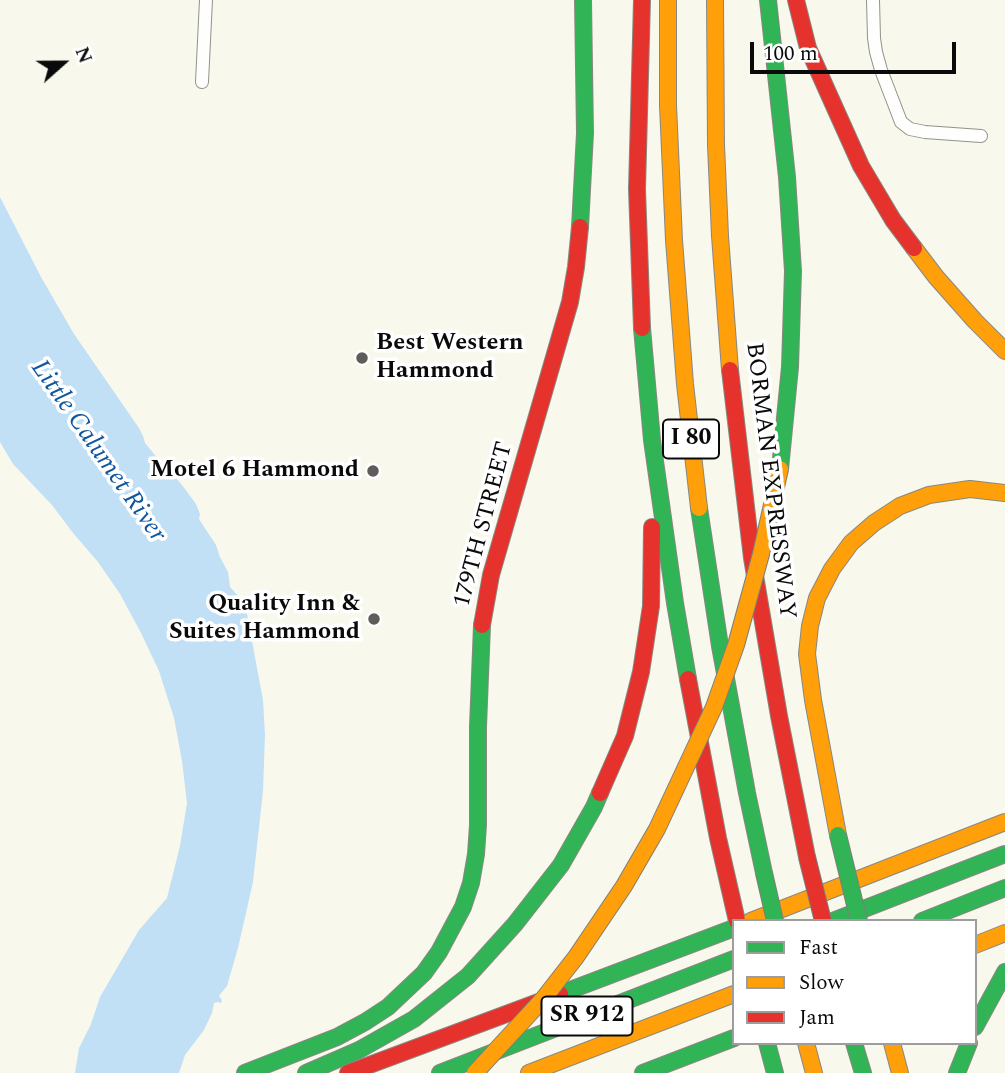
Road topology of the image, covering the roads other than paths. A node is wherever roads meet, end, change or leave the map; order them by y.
1 (206, 0) edge
2 (583, 0) edge
3 (642, 0) edge
4 (668, 0) edge
5 (715, 0) edge
6 (768, 0) edge
7 (796, 0) edge
8 (873, 0) edge
9 (202, 82) dead end
10 (981, 136) dead end
11 (1005, 351) edge
12 (652, 440) junction
13 (1005, 493) edge
14 (1005, 821) edge
15 (1005, 854) edge
16 (1005, 888) edge
17 (737, 919) edge
18 (756, 919) edge
19 (775, 919) edge
20 (822, 919) edge
21 (838, 919) edge
22 (859, 919) edge
23 (927, 919) edge
24 (732, 929) edge
25 (1005, 933) edge
26 (977, 944) edge
27 (732, 960) edge
28 (1005, 972) edge
29 (732, 995) edge
30 (977, 1023) edge
31 (732, 1039) edge
32 (768, 1045) edge
33 (855, 1045) edge
34 (893, 1045) edge
35 (968, 1045) edge
36 (806, 1046) edge
37 (245, 1073) edge
38 (306, 1073) edge
39 (348, 1073) edge
40 (440, 1073) edge
41 (475, 1073) edge
42 (529, 1073) edge
43 (643, 1073) edge
44 (775, 1073) edge
45 (814, 1073) edge
46 (863, 1073) edge
47 (900, 1073) edge
48 (957, 1073) edge

1 - 9 street
2 - 37 main road, 179TH STREET
3 - 12 main road
4 - 19 main road, I 80, bridge
5 - 20 main road, BORMAN EXPRESSWAY / I 80, bridge
6 - 41 main road, bridge
7 - 11 main road
8 - 10 street
12 - 17 main road
12 - 38 main road
13 - 22 main road, bridge
14 - 18 main road
15 - 21 main road
16 - 23 main road
24 - 39 main road
25 - 26 main road
27 - 40 main road, SR 912
28 - 30 main road
29 - 42 main road, SR 912
31 - 43 main road
32 - 44 main road
33 - 46 main road
34 - 47 main road
35 - 48 main road
36 - 45 main road

